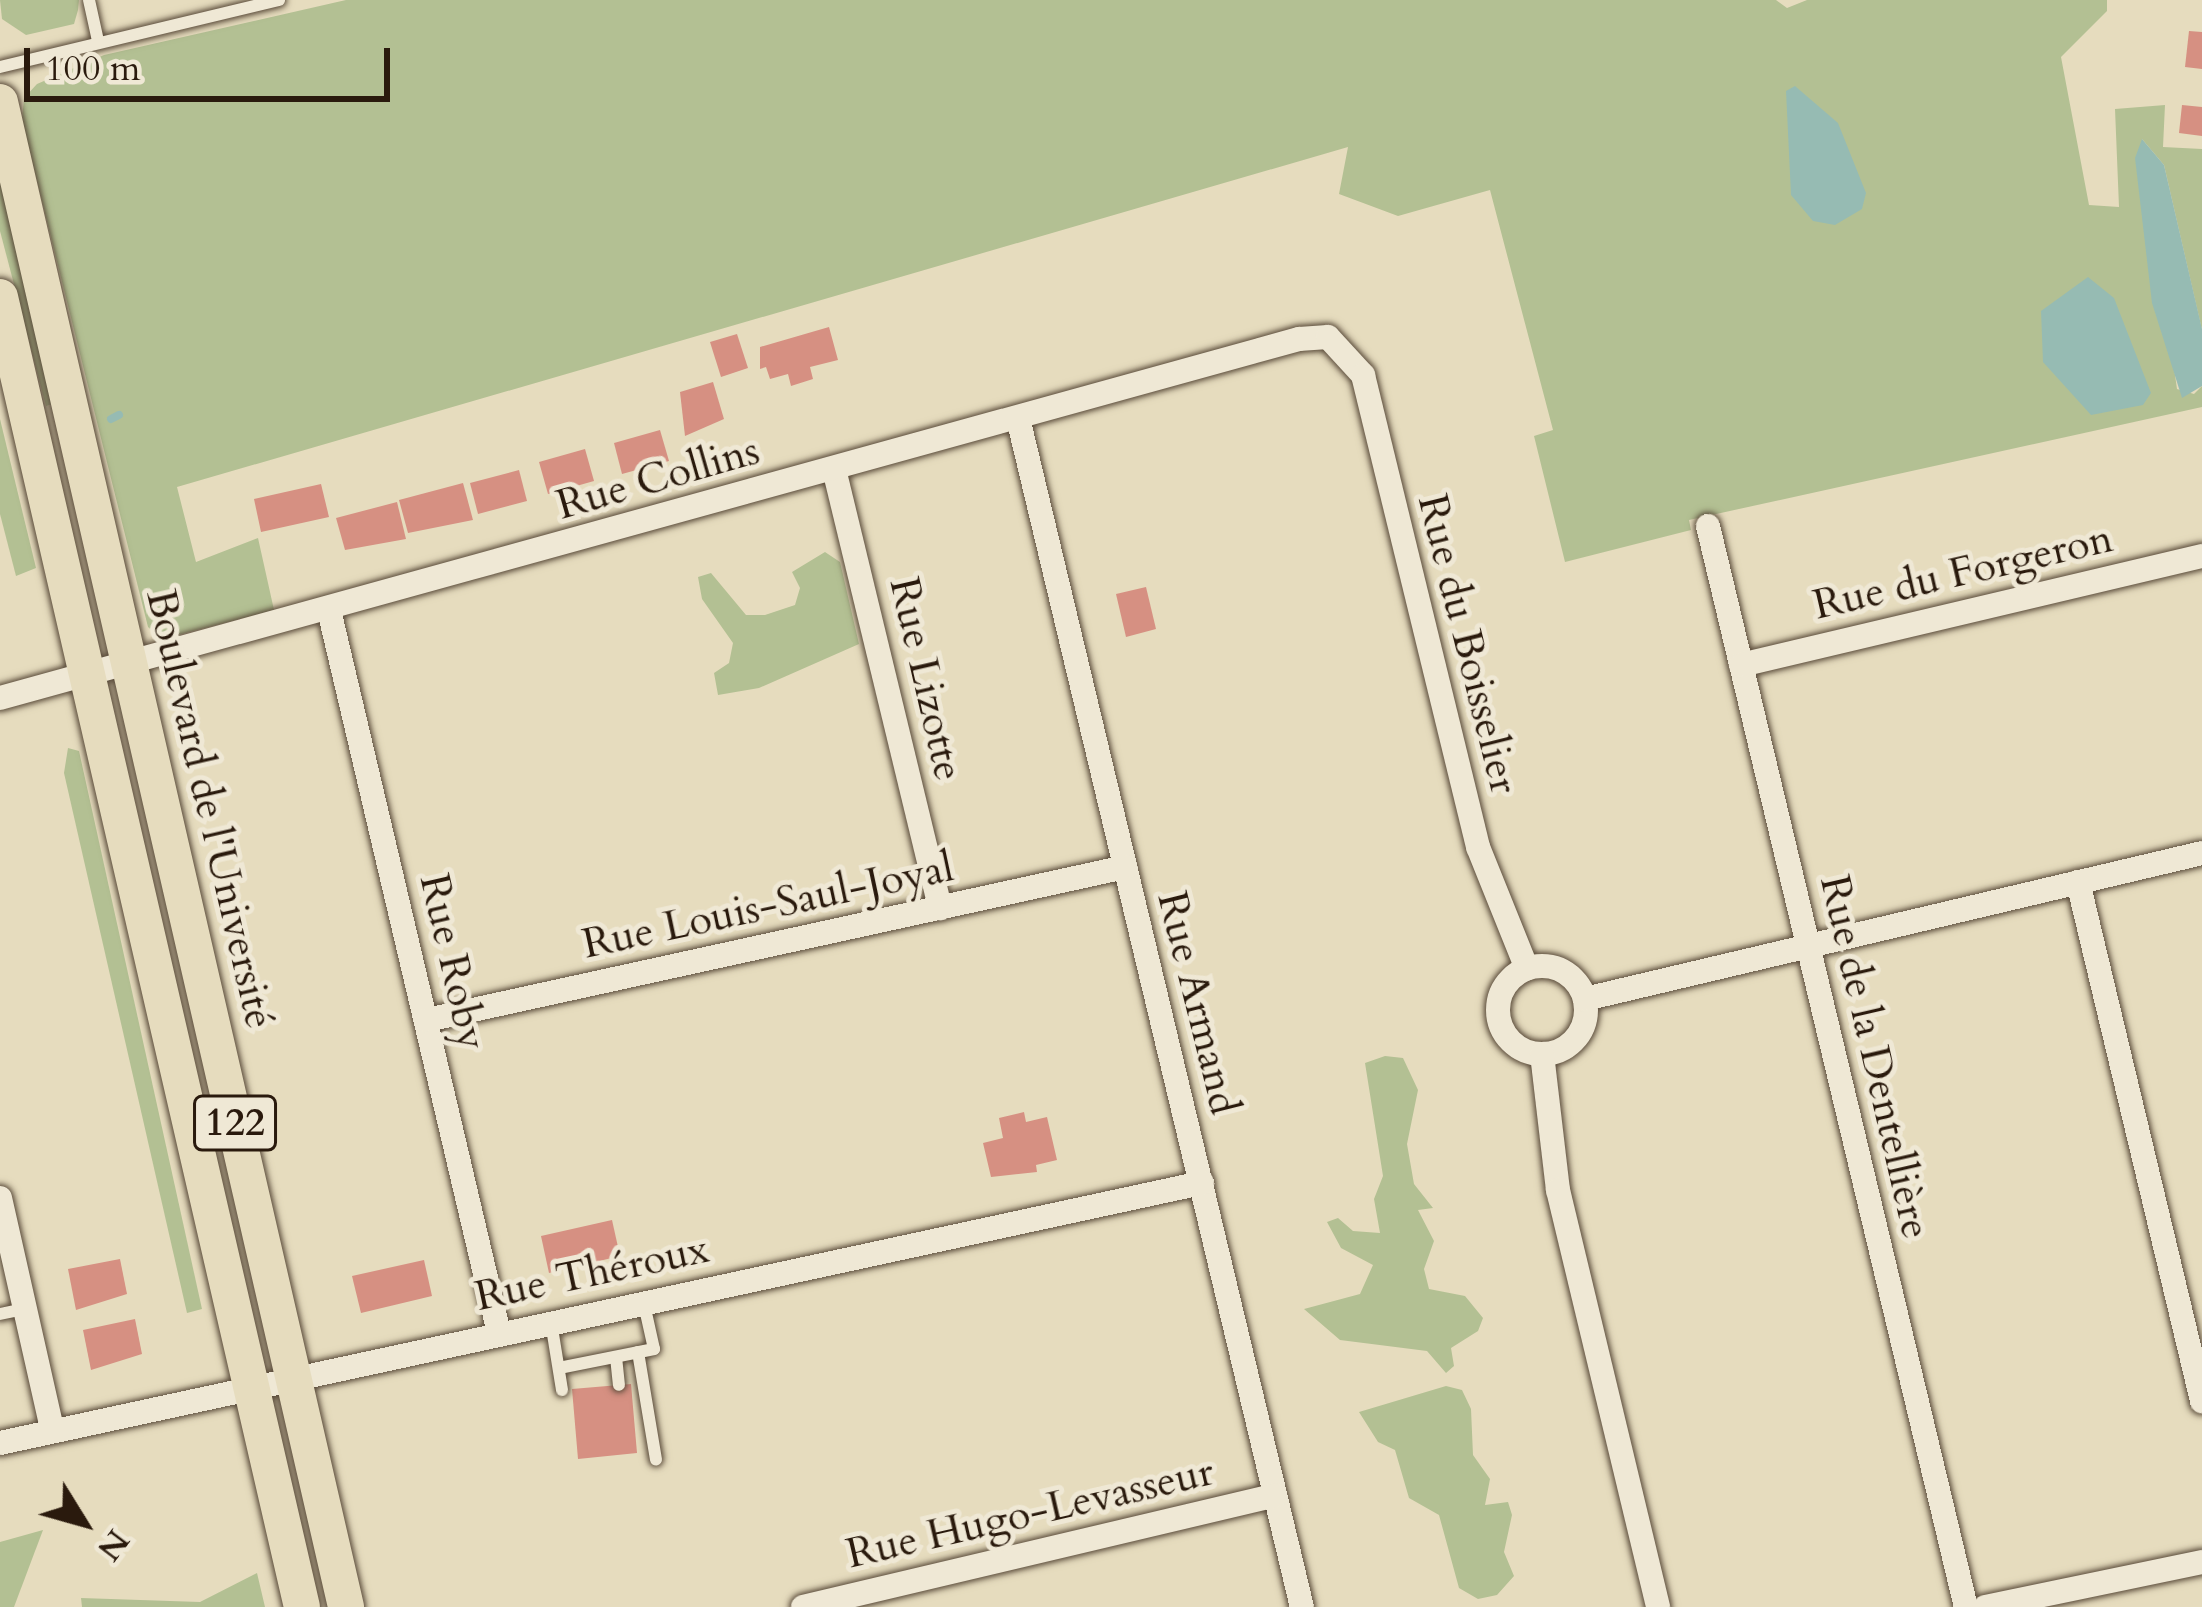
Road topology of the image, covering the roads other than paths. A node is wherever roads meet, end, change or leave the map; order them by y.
1 (89, 0) edge
2 (279, 0) edge
3 (98, 41) junction
4 (0, 67) edge
5 (0, 102) edge
6 (0, 297) edge
7 (1336, 341) joint
8 (1018, 418) junction
9 (834, 469) junction
10 (1708, 526) dead end
11 (2202, 556) edge
12 (329, 610) junction
13 (131, 665) junction
14 (1741, 665) junction
15 (89, 675) junction
16 (0, 698) edge
17 (2202, 853) edge
18 (1125, 867) junction
19 (2078, 882) junction
20 (940, 908) junction
21 (1809, 946) junction
22 (1527, 969) junction
23 (1585, 999) junction
24 (427, 1020) junction
25 (1542, 1054) junction
26 (1202, 1183) junction
27 (0, 1198) edge
28 (644, 1302) junction
29 (12, 1311) edge
30 (551, 1322) junction
31 (500, 1333) junction
32 (638, 1352) junction
33 (616, 1357) junction
34 (559, 1368) junction
35 (292, 1375) junction
36 (250, 1385) junction
37 (619, 1385) dead end
38 (562, 1390) dead end
39 (2202, 1401) edge
40 (52, 1430) junction
41 (0, 1443) edge
42 (656, 1459) dead end
43 (1275, 1495) junction
44 (2202, 1562) edge
45 (302, 1607) edge
46 (346, 1607) edge
47 (803, 1607) edge
48 (1302, 1607) edge
49 (1658, 1607) edge
50 (1966, 1607) edge
51 (1984, 1607) edge

1 - 3 lane
2 - 3 lane
3 - 4 lane
5 - 13 main road, Boulevard de l'Université / 122
6 - 15 main road, Boulevard de l'Université
7 - 8 street, Rue Collins
7 - 22 street, Rue du Boisselier
8 - 9 street, Rue Collins
8 - 18 street, Rue Armand
9 - 12 street, Rue Collins
9 - 20 street, Rue Lizotte
10 - 14 street, Rue de la Dentellière
11 - 14 street, Rue du Forgeron
12 - 13 street, Rue Collins
12 - 24 street, Rue Roby
13 - 15 street, Rue Collins
13 - 35 main road, Boulevard de l'Université / 122
14 - 21 street, Rue de la Dentellière
15 - 16 street, Rue Collins
15 - 36 main road, Boulevard de l'Université
17 - 19 street
18 - 20 street, Rue Louis-Saul-Joyal
18 - 26 street, Rue Armand
19 - 21 street
19 - 39 street
20 - 24 street, Rue Louis-Saul-Joyal
21 - 23 street
21 - 50 street, Rue de la Dentellière
22 - 23 street
22 - 25 street
23 - 25 street
24 - 31 street, Rue Roby
25 - 49 street
26 - 28 street, Rue Théroux
26 - 43 street, Rue Armand
27 - 29 street
28 - 30 street, Rue Théroux
28 - 32 lane
29 - 40 street
30 - 31 street, Rue Théroux
30 - 34 lane
31 - 35 street, Rue Théroux
32 - 33 lane
32 - 42 lane
33 - 34 lane
33 - 37 lane
34 - 38 lane
35 - 36 street, Rue Théroux
35 - 46 main road, Boulevard de l'Université / 122
36 - 40 street, Rue Théroux
36 - 45 main road, Boulevard de l'Université
40 - 41 street, Rue Théroux
43 - 47 street, Rue Hugo-Levasseur
43 - 48 street, Rue Armand
44 - 51 street

